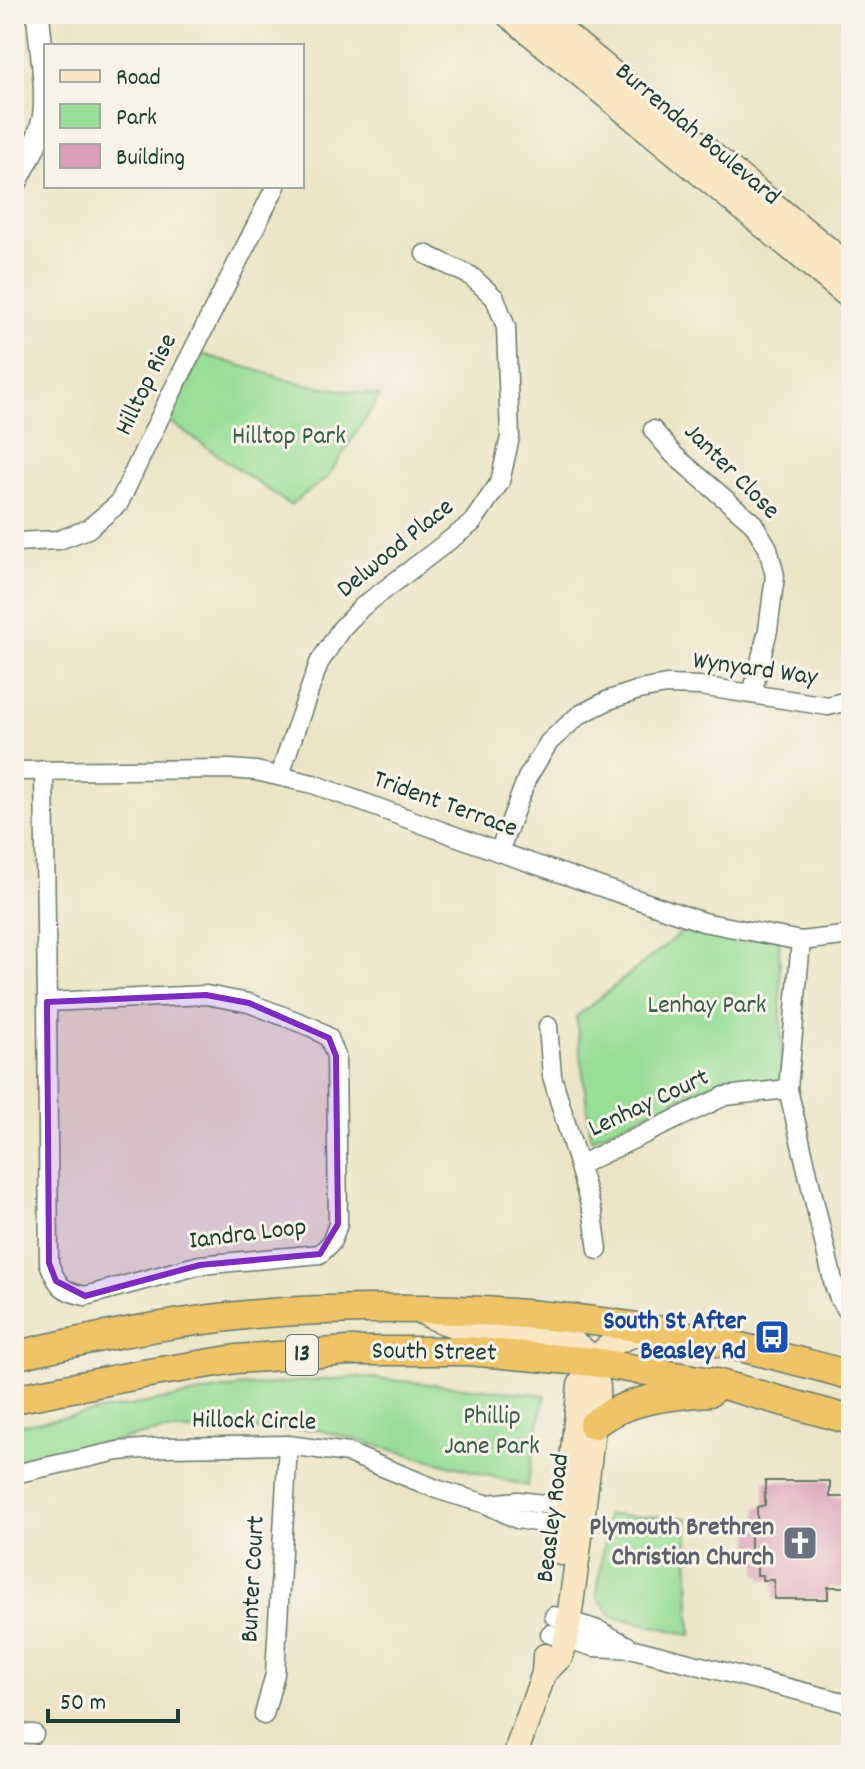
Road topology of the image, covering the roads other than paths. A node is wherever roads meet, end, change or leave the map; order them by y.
1 (38, 14) edge
2 (507, 14) edge
3 (541, 14) edge
4 (14, 186) edge
5 (275, 188) edge
6 (425, 254) dead end
7 (851, 268) edge
8 (851, 298) edge
9 (653, 430) dead end
10 (14, 542) edge
11 (752, 694) junction
12 (851, 700) edge
13 (44, 770) junction
14 (14, 771) edge
15 (281, 775) junction
16 (499, 852) junction
17 (851, 935) edge
18 (801, 941) junction
19 (47, 1002) junction
20 (548, 1026) dead end
21 (788, 1089) junction
22 (579, 1165) junction
23 (598, 1250) dead end
24 (414, 1308) junction
25 (851, 1316) edge
26 (652, 1329) junction
27 (14, 1356) edge
28 (593, 1362) junction
29 (851, 1376) edge
30 (743, 1390) junction
31 (14, 1399) edge
32 (851, 1420) edge
33 (593, 1425) junction
34 (288, 1445) junction
35 (14, 1474) edge
36 (574, 1518) junction
37 (560, 1627) junction
38 (851, 1704) edge
39 (264, 1715) dead end
40 (14, 1733) edge
41 (34, 1734) dead end
42 (515, 1755) edge

1 - 4 street
2 - 8 main road, Burrendah Boulevard
3 - 7 main road, Burrendah Boulevard
5 - 10 street, Hilltop Rise
6 - 15 street, Delwood Place
9 - 11 street, Janter Close
11 - 12 street, Wynyard Way
11 - 16 street, Wynyard Way
13 - 14 street, Trident Terrace
13 - 15 street, Trident Terrace
13 - 19 street, Iandra Loop
15 - 16 street, Trident Terrace
16 - 18 street, Trident Terrace
17 - 18 street, Trident Terrace
18 - 21 street
19 - 19 street, Iandra Loop
20 - 22 street, Lenhay Court
21 - 22 street, Lenhay Court
21 - 25 street
22 - 23 street, Lenhay Court
24 - 26 highway, South Street / 13
24 - 27 highway, South Street / 13
24 - 28 main road
26 - 28 main road
26 - 29 highway, South Street / 13
28 - 30 highway, South Street / 13
28 - 31 highway, South Street / 13
28 - 33 main road, Beasley Road
28 - 36 main road, Beasley Road
30 - 32 highway, South Street / 13
30 - 33 highway
33 - 36 main road, Beasley Road
34 - 35 street, Hillock Circle
34 - 36 street, Hillock Circle
34 - 39 street, Bunter Court
36 - 37 main road, Beasley Road
37 - 38 street
37 - 42 main road, Beasley Road
40 - 41 street

